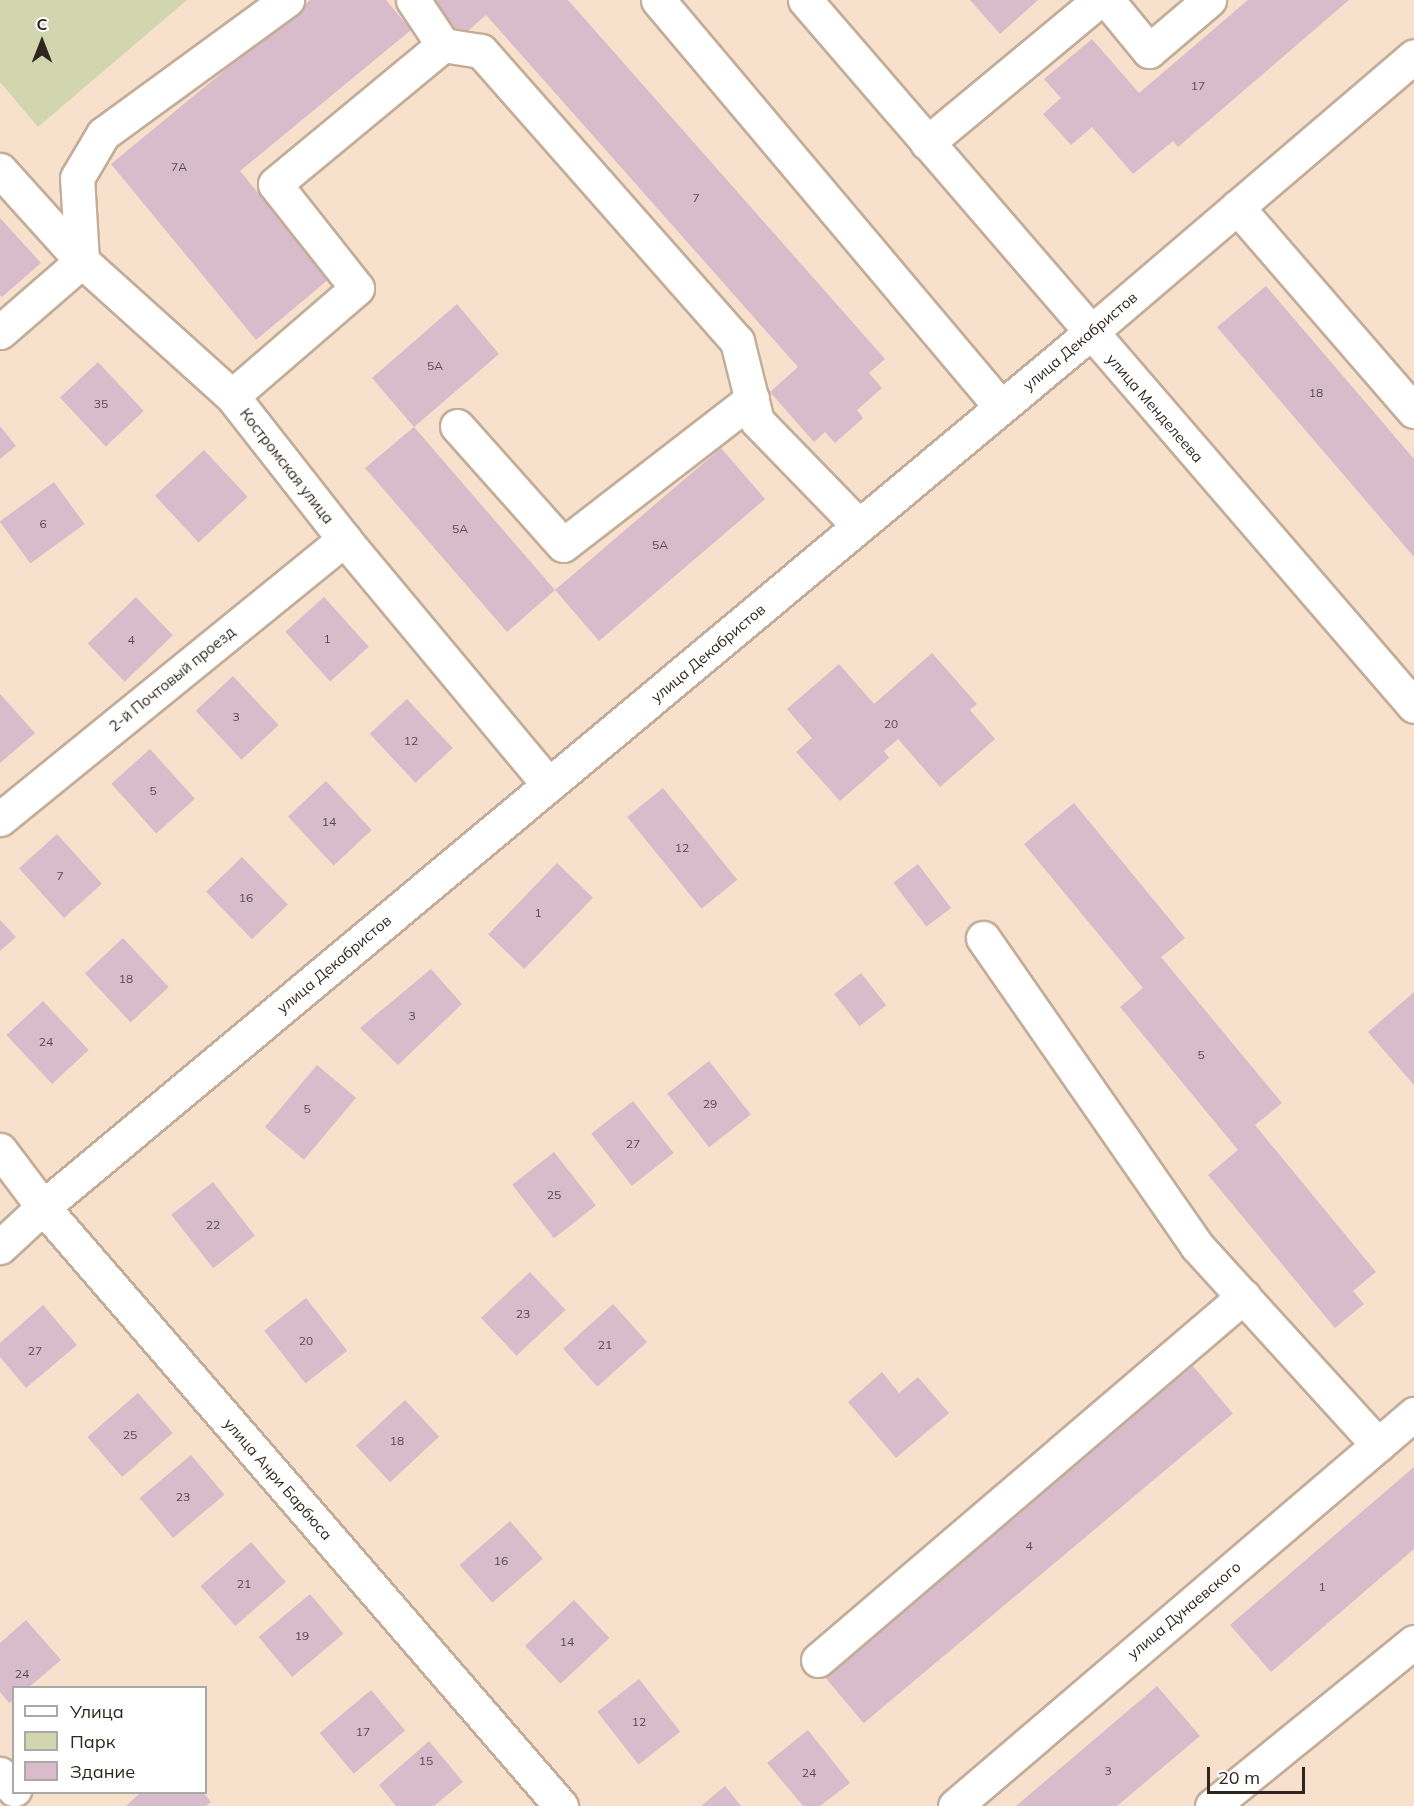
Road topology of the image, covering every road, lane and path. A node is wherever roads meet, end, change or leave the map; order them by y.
1 (287, 0) edge
2 (413, 0) edge
3 (658, 0) edge
4 (805, 0) edge
5 (1099, 0) edge
6 (1107, 0) edge
7 (1209, 0) edge
8 (443, 45) junction
9 (1414, 56) edge
10 (927, 144) junction
11 (0, 170) edge
12 (1237, 207) junction
13 (82, 261) junction
14 (0, 332) edge
15 (1090, 333) junction
16 (232, 396) junction
17 (752, 399) junction
18 (1001, 407) junction
19 (1414, 411) edge
20 (457, 426) dead end
21 (860, 526) junction
22 (344, 539) junction
23 (1403, 672) edge
24 (1414, 706) edge
25 (549, 785) junction
26 (0, 819) edge
27 (982, 938) dead end
28 (0, 1150) edge
29 (43, 1207) junction
30 (0, 1248) edge
31 (1244, 1296) junction
32 (1414, 1414) edge
33 (1378, 1445) junction
34 (1414, 1642) edge
35 (818, 1660) dead end
36 (0, 1774) edge
37 (12, 1788) edge
38 (18, 1794) edge
39 (28, 1806) edge
40 (561, 1806) edge
41 (955, 1806) edge
42 (1212, 1806) edge

1 - 13 street
2 - 8 street
3 - 18 street
4 - 10 street, улица Менделеева
5 - 10 street
6 - 7 street
8 - 16 street
8 - 17 street
9 - 12 street, улица Декабристов
10 - 15 street, улица Менделеева
11 - 13 street, Костромская улица
12 - 15 street, улица Декабристов
12 - 19 street
13 - 14 street
13 - 16 street, Костромская улица
15 - 18 street, улица Декабристов
15 - 23 street, улица Менделеева
16 - 22 street, Костромская улица
17 - 20 street
17 - 21 street
18 - 21 street, улица Декабристов
21 - 25 street, улица Декабристов
22 - 25 street, Костромская улица
22 - 26 street, 2-й Почтовый проезд
23 - 24 street, улица Менделеева
25 - 29 street, улица Декабристов
27 - 31 street
28 - 29 street, улица Анри Барбюса
29 - 30 street, улица Декабристов
29 - 40 street, улица Анри Барбюса
31 - 33 street
31 - 35 street
32 - 33 street, улица Дунаевского
33 - 41 street, улица Дунаевского
34 - 42 street
36 - 37 street
38 - 39 street

